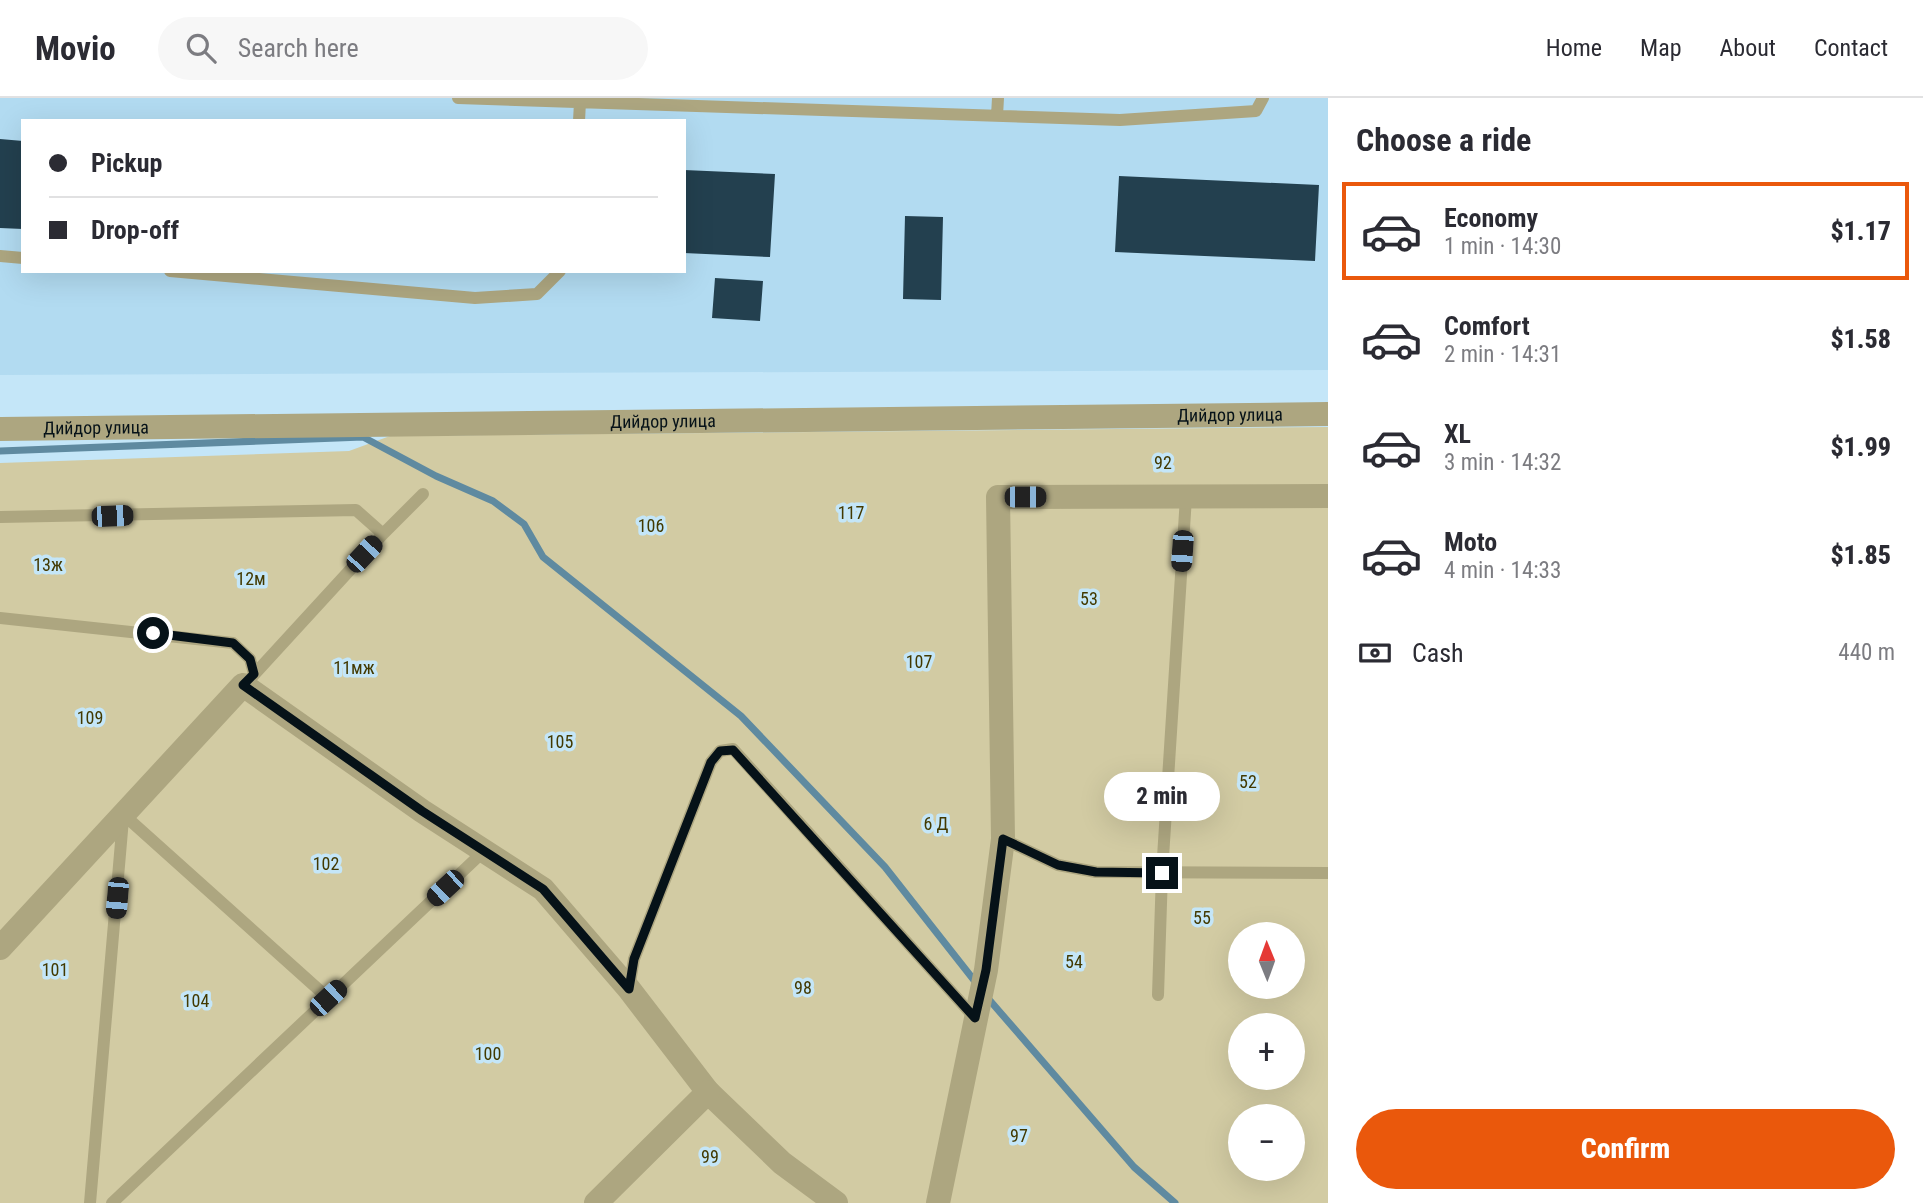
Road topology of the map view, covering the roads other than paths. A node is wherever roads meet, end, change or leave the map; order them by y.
1 (458, 98) edge
2 (998, 98) edge
3 (1263, 98) edge
4 (540, 99) edge
5 (580, 102) junction
6 (997, 116) junction
7 (579, 119) edge
8 (0, 256) edge
9 (21, 258) edge
10 (193, 273) edge
11 (558, 273) edge
12 (1328, 414) edge
13 (0, 429) edge
14 (423, 494) dead end
15 (1328, 496) edge
16 (1186, 498) junction
17 (0, 517) edge
18 (383, 534) junction
19 (0, 618) edge
20 (249, 680) junction
21 (124, 815) junction
22 (1003, 839) junction
23 (484, 851) junction
24 (1162, 873) junction
25 (1328, 873) edge
26 (0, 948) edge
27 (629, 989) junction
28 (1158, 995) dead end
29 (328, 998) junction
30 (975, 1018) junction
31 (708, 1092) junction
32 (90, 1203) edge
33 (112, 1203) edge
34 (596, 1203) edge
35 (836, 1203) edge
36 (938, 1203) edge

1 - 4 lane
2 - 6 lane
3 - 6 lane
4 - 5 lane
5 - 6 lane
5 - 7 lane
8 - 9 lane
10 - 11 lane
12 - 13 street, Дийдор улица
14 - 18 lane
15 - 16 street
16 - 22 street
16 - 24 lane
17 - 18 lane
18 - 20 lane
19 - 20 lane
20 - 21 street
20 - 23 street
21 - 26 street
21 - 29 lane
21 - 32 lane
22 - 24 lane
22 - 30 street
23 - 27 street
23 - 29 lane
24 - 25 lane
24 - 28 lane
27 - 30 lane
27 - 31 street
29 - 33 lane
30 - 36 street
31 - 34 street
31 - 35 street

